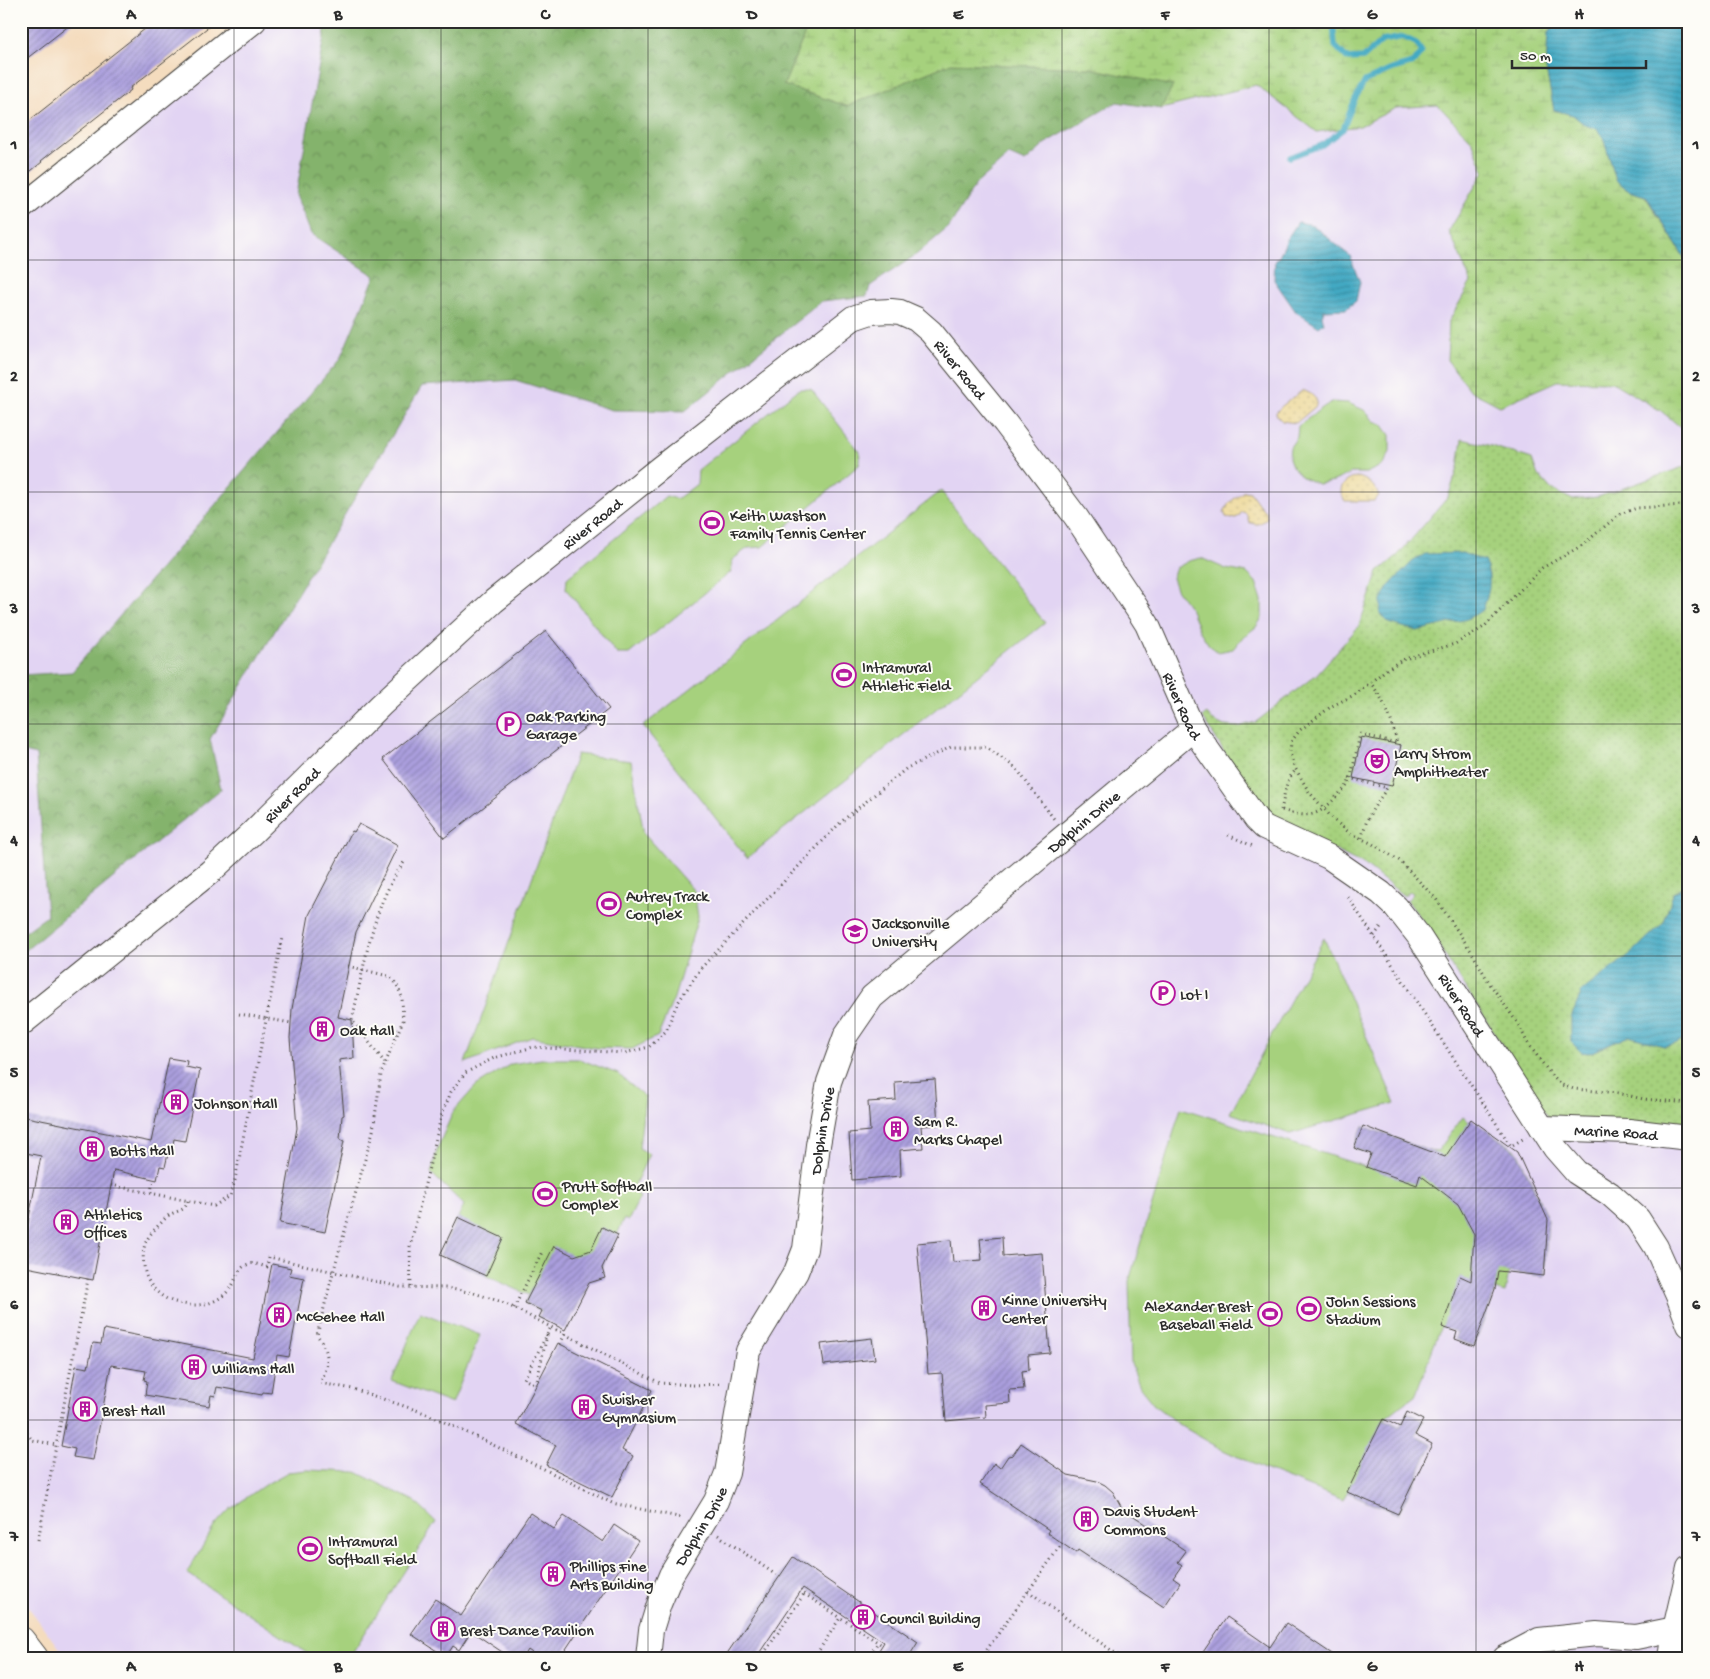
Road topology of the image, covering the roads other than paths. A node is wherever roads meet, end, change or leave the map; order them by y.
1 (254, 21) edge
2 (21, 208) edge
3 (1193, 729) junction
4 (21, 1024) edge
5 (1542, 1128) junction
6 (1689, 1138) edge
7 (1689, 1325) edge
8 (1689, 1568) edge
9 (1682, 1626) edge
10 (21, 1641) edge
11 (34, 1658) edge
12 (648, 1658) edge
13 (1505, 1658) edge
14 (1671, 1658) edge

1 - 2 street
3 - 4 street, River Road
3 - 5 street, River Road
3 - 12 street, Dolphin Drive
5 - 6 street, Marine Road
5 - 7 street, River Road
8 - 9 street
9 - 13 street
9 - 14 street
10 - 11 main road

